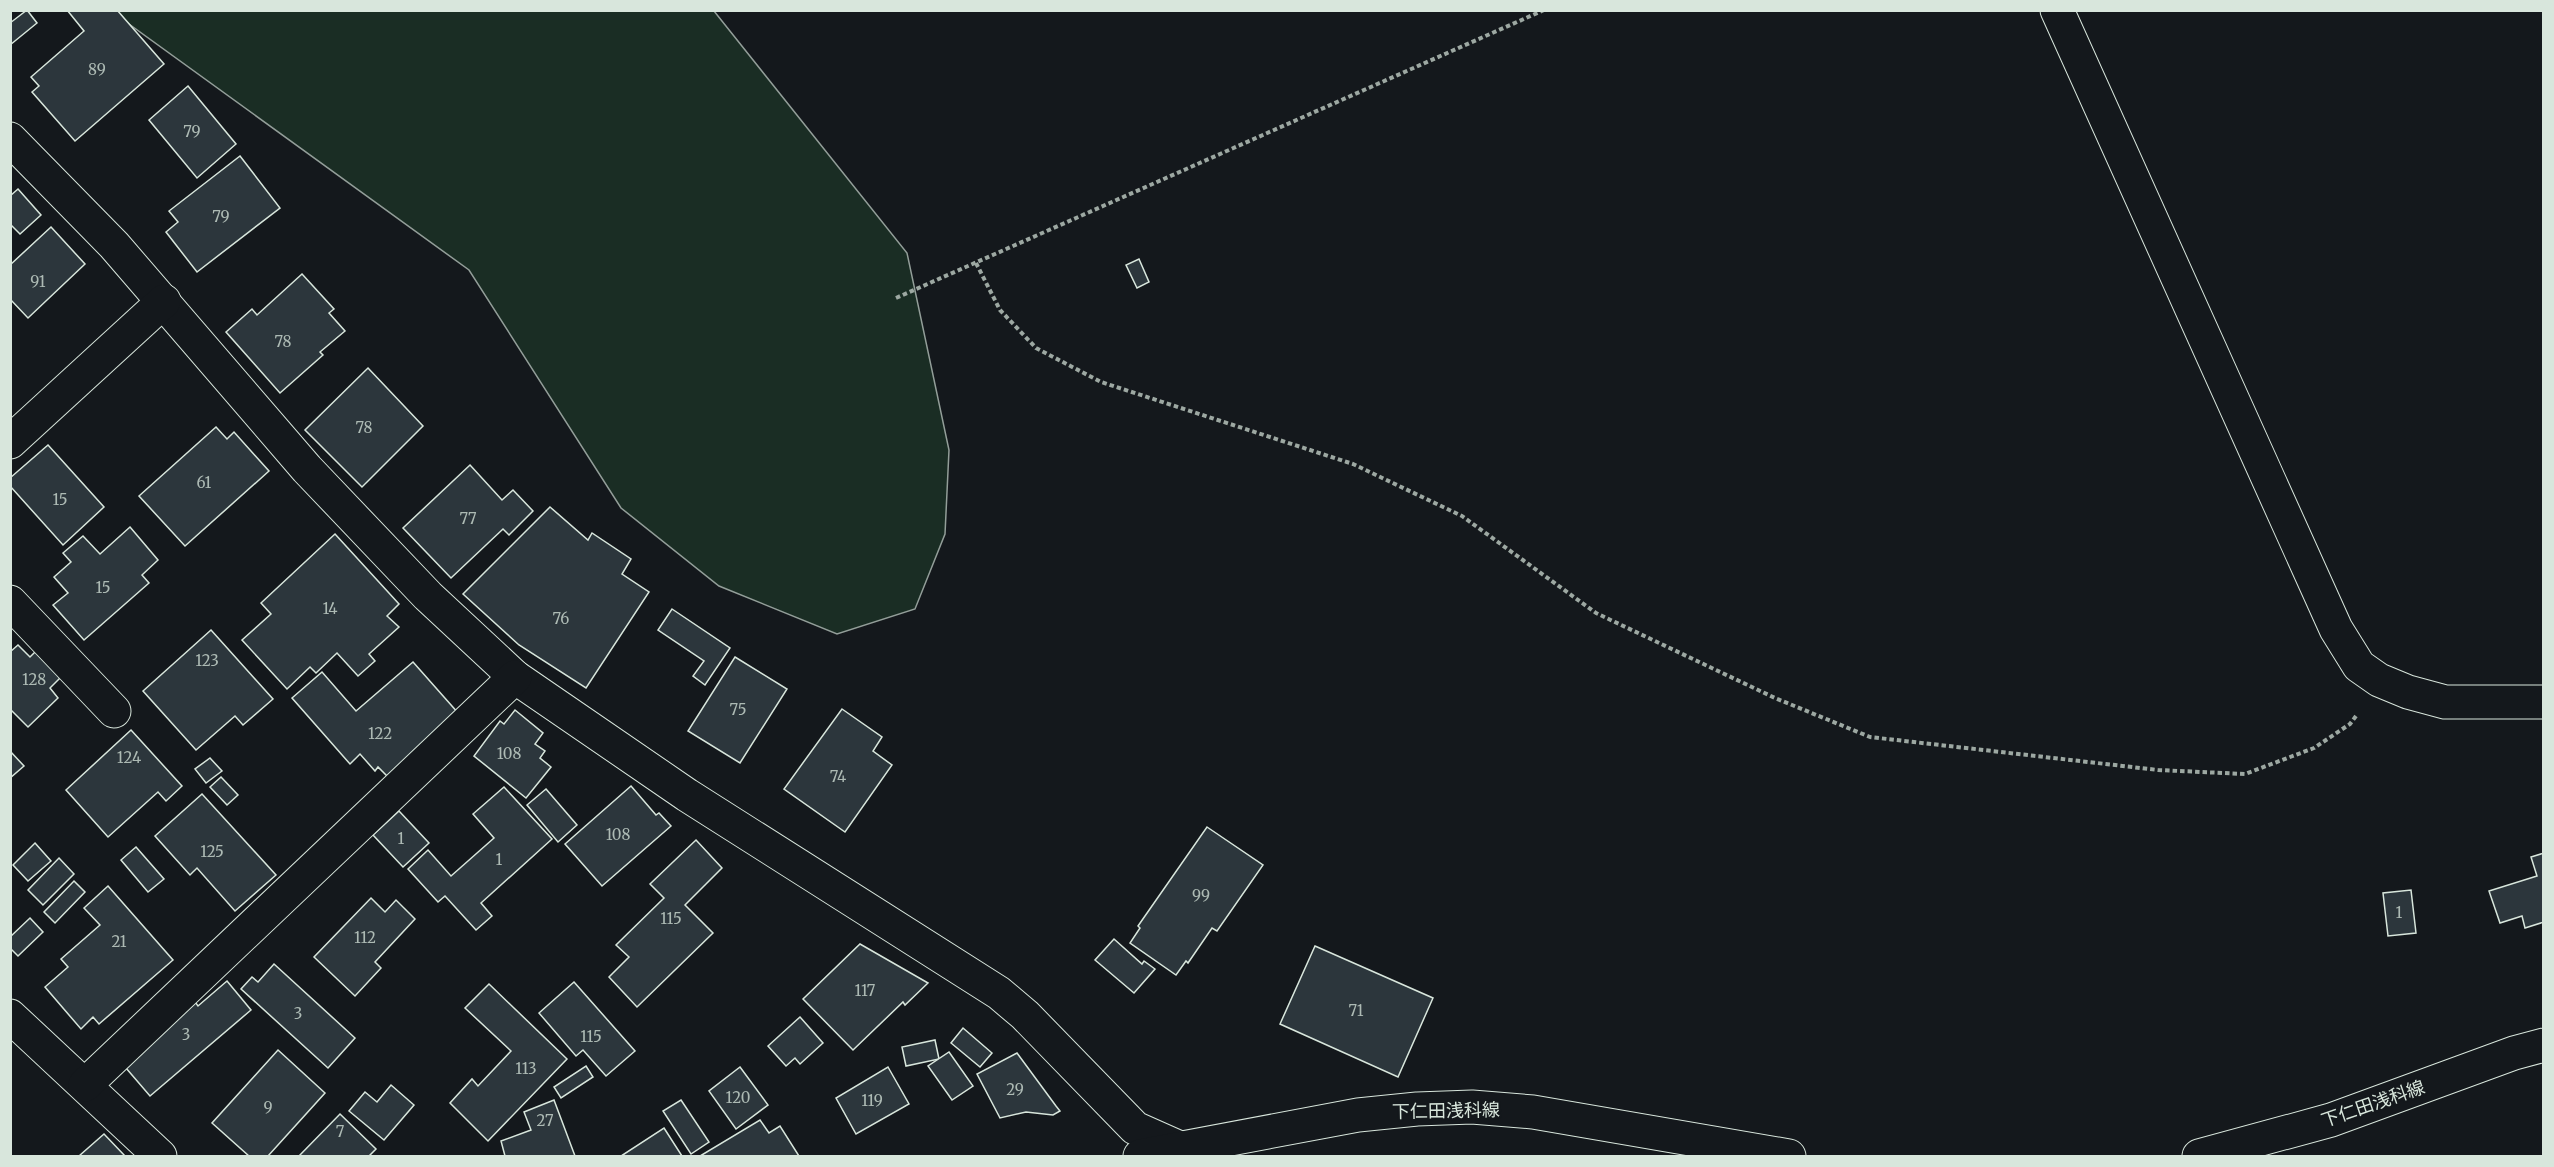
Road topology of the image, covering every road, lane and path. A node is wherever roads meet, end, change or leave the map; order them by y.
1 (1544, 10) edge
2 (2057, 10) edge
3 (10, 139) edge
4 (976, 262) junction
5 (896, 298) dead end
6 (164, 301) junction
7 (10, 442) edge
8 (10, 602) edge
9 (514, 678) junction
10 (2379, 680) junction
11 (2544, 702) edge
12 (114, 711) dead end
13 (10, 1016) edge
14 (2544, 1045) edge
15 (85, 1085) junction
16 (1180, 1148) junction
17 (160, 1156) edge
18 (1140, 1156) edge
19 (1789, 1156) edge
20 (2199, 1156) edge

1 - 4 path
2 - 10 street
3 - 6 street
4 - 5 path
4 - 10 path
6 - 7 street
6 - 9 street
8 - 12 street
9 - 15 street
9 - 16 street
10 - 11 street
13 - 15 street
14 - 20 street, 下仁田浅科線
15 - 17 street
16 - 18 street, 下仁田浅科線
16 - 19 street, 下仁田浅科線

